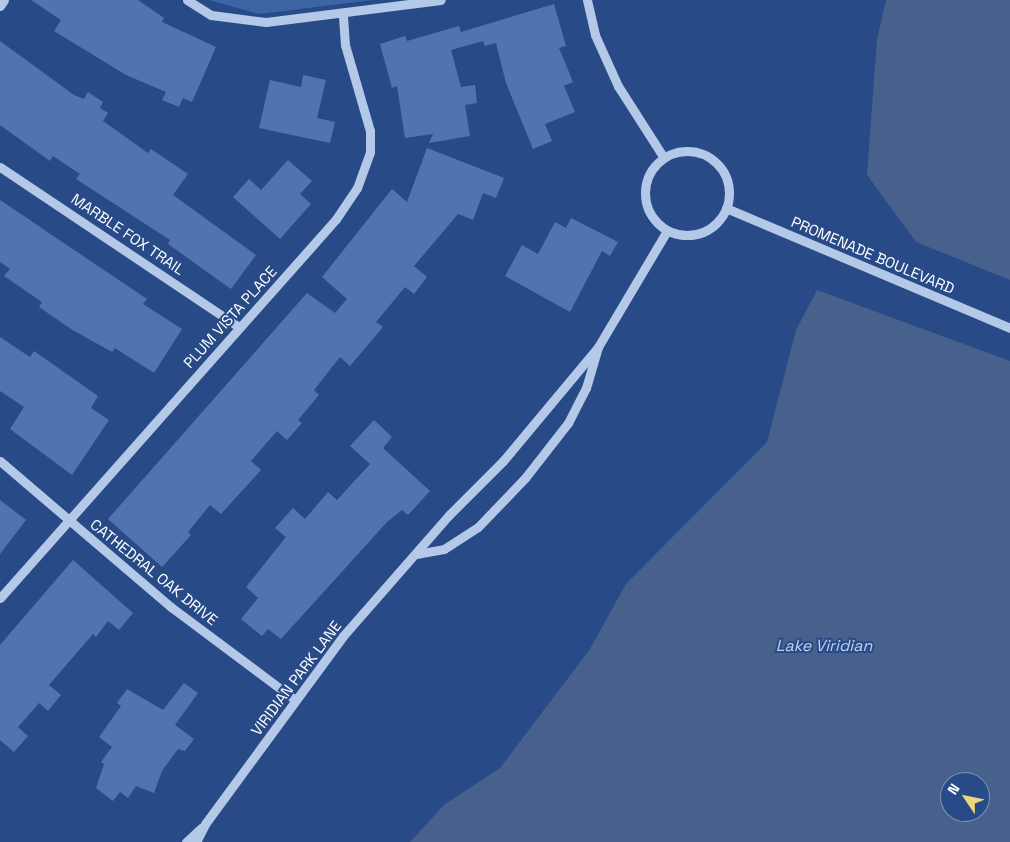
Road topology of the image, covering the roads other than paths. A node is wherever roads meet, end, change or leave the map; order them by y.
1 (4, 0) edge
2 (187, 0) edge
3 (441, 0) edge
4 (587, 0) edge
5 (0, 6) edge
6 (343, 13) junction
7 (664, 158) junction
8 (0, 167) edge
9 (726, 208) junction
10 (667, 230) junction
11 (239, 327) junction
12 (1010, 328) edge
13 (598, 347) junction
14 (0, 461) edge
15 (69, 520) junction
16 (416, 554) junction
17 (0, 598) edge
18 (294, 699) junction
19 (205, 824) junction
20 (186, 842) edge
21 (196, 842) edge

1 - 5 street
2 - 6 street
3 - 6 street
4 - 7 street
6 - 11 street, PLUM VISTA PLACE
7 - 9 street
7 - 10 street
8 - 11 street, MARBLE FOX TRAIL
9 - 10 street
9 - 12 street, PROMENADE BOULEVARD
10 - 13 street, VIRIDIAN PARK LANE
11 - 15 street, PLUM VISTA PLACE
13 - 16 street, VIRIDIAN PARK LANE
13 - 16 street, VIRIDIAN PARK LANE
14 - 15 street, CATHEDRAL OAK DRIVE
15 - 17 street, PLUM VISTA PLACE
15 - 18 street, CATHEDRAL OAK DRIVE
16 - 18 street, VIRIDIAN PARK LANE
18 - 19 street, VIRIDIAN PARK LANE
19 - 20 street, VIRIDIAN PARK LANE
19 - 21 street, VIRIDIAN PARK LANE

